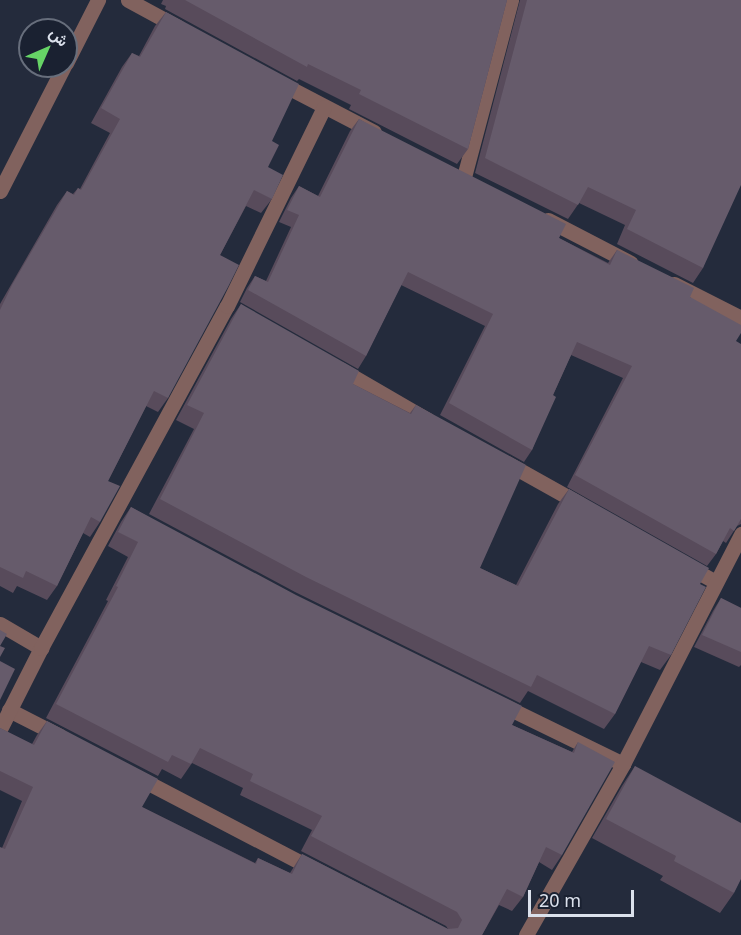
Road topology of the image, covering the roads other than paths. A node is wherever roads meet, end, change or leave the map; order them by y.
1 (98, 0) edge
2 (128, 0) edge
3 (511, 0) edge
4 (190, 34) edge
5 (78, 39) edge
6 (262, 74) edge
7 (58, 78) edge
8 (324, 107) junction
9 (384, 137) edge
10 (464, 177) edge
11 (0, 191) edge
12 (535, 213) edge
13 (741, 318) edge
14 (330, 363) edge
15 (437, 425) edge
16 (497, 458) edge
17 (597, 514) edge
18 (741, 534) edge
19 (676, 560) edge
20 (716, 582) junction
21 (0, 624) edge
22 (41, 648) junction
23 (491, 700) edge
24 (9, 710) junction
25 (0, 729) edge
26 (72, 743) edge
27 (623, 764) junction
28 (124, 770) edge
29 (330, 878) edge
30 (526, 935) edge

1 - 5 street
2 - 4 street
3 - 10 street
6 - 8 street
7 - 11 street
8 - 9 street
8 - 22 street
12 - 13 street
14 - 15 street
16 - 17 street
18 - 20 street
19 - 20 street
20 - 27 street
21 - 22 street
22 - 24 street
23 - 27 street
24 - 25 street
24 - 26 street
27 - 30 street
28 - 29 street

